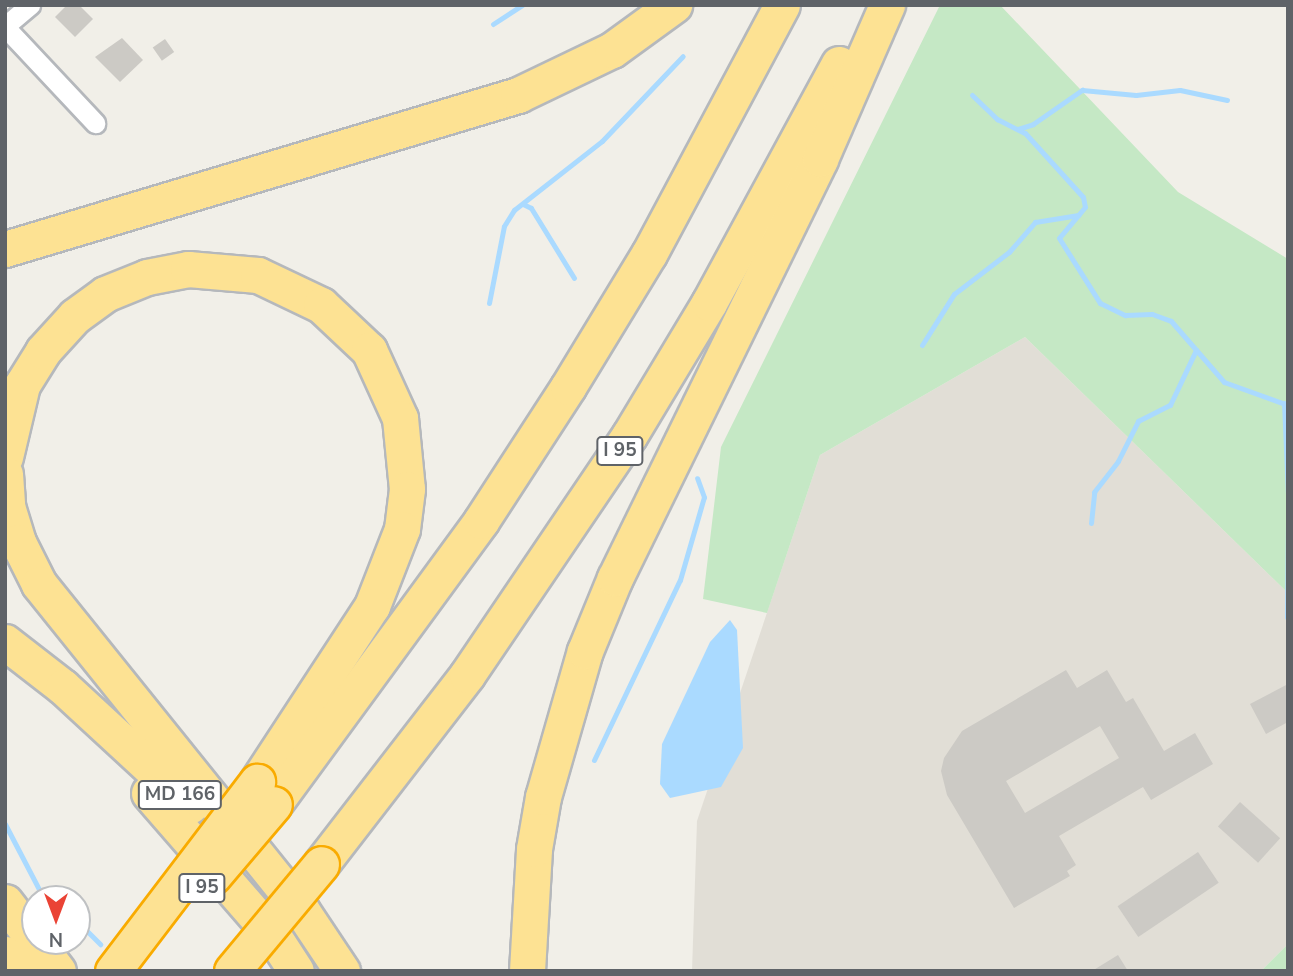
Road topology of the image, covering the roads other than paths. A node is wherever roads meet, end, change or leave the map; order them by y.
1 (30, 5) edge
2 (674, 5) edge
3 (782, 5) edge
4 (870, 5) edge
5 (887, 5) edge
6 (5, 26) edge
7 (95, 123) dead end
8 (227, 181) junction
9 (5, 233) edge
10 (5, 249) edge
11 (5, 457) edge
12 (5, 474) edge
13 (5, 642) edge
14 (5, 664) edge
15 (265, 793) junction
16 (321, 864) junction
17 (5, 902) edge
18 (5, 954) edge
19 (20, 971) edge
20 (58, 971) edge
21 (113, 971) edge
22 (128, 971) edge
23 (232, 971) edge
24 (244, 971) edge
25 (296, 971) edge
26 (331, 971) edge
27 (342, 971) edge
28 (527, 971) edge

1 - 6 street
2 - 8 highway
3 - 15 highway, I 95
4 - 16 highway, I 95
5 - 28 highway
6 - 7 street
8 - 9 highway
8 - 10 highway
11 - 15 highway
12 - 27 highway
13 - 26 highway, MD 166
14 - 25 highway
15 - 21 highway, bridge
15 - 22 highway, I 95, bridge
16 - 23 highway, I 95, bridge
16 - 24 highway, bridge
17 - 20 highway
18 - 19 highway

